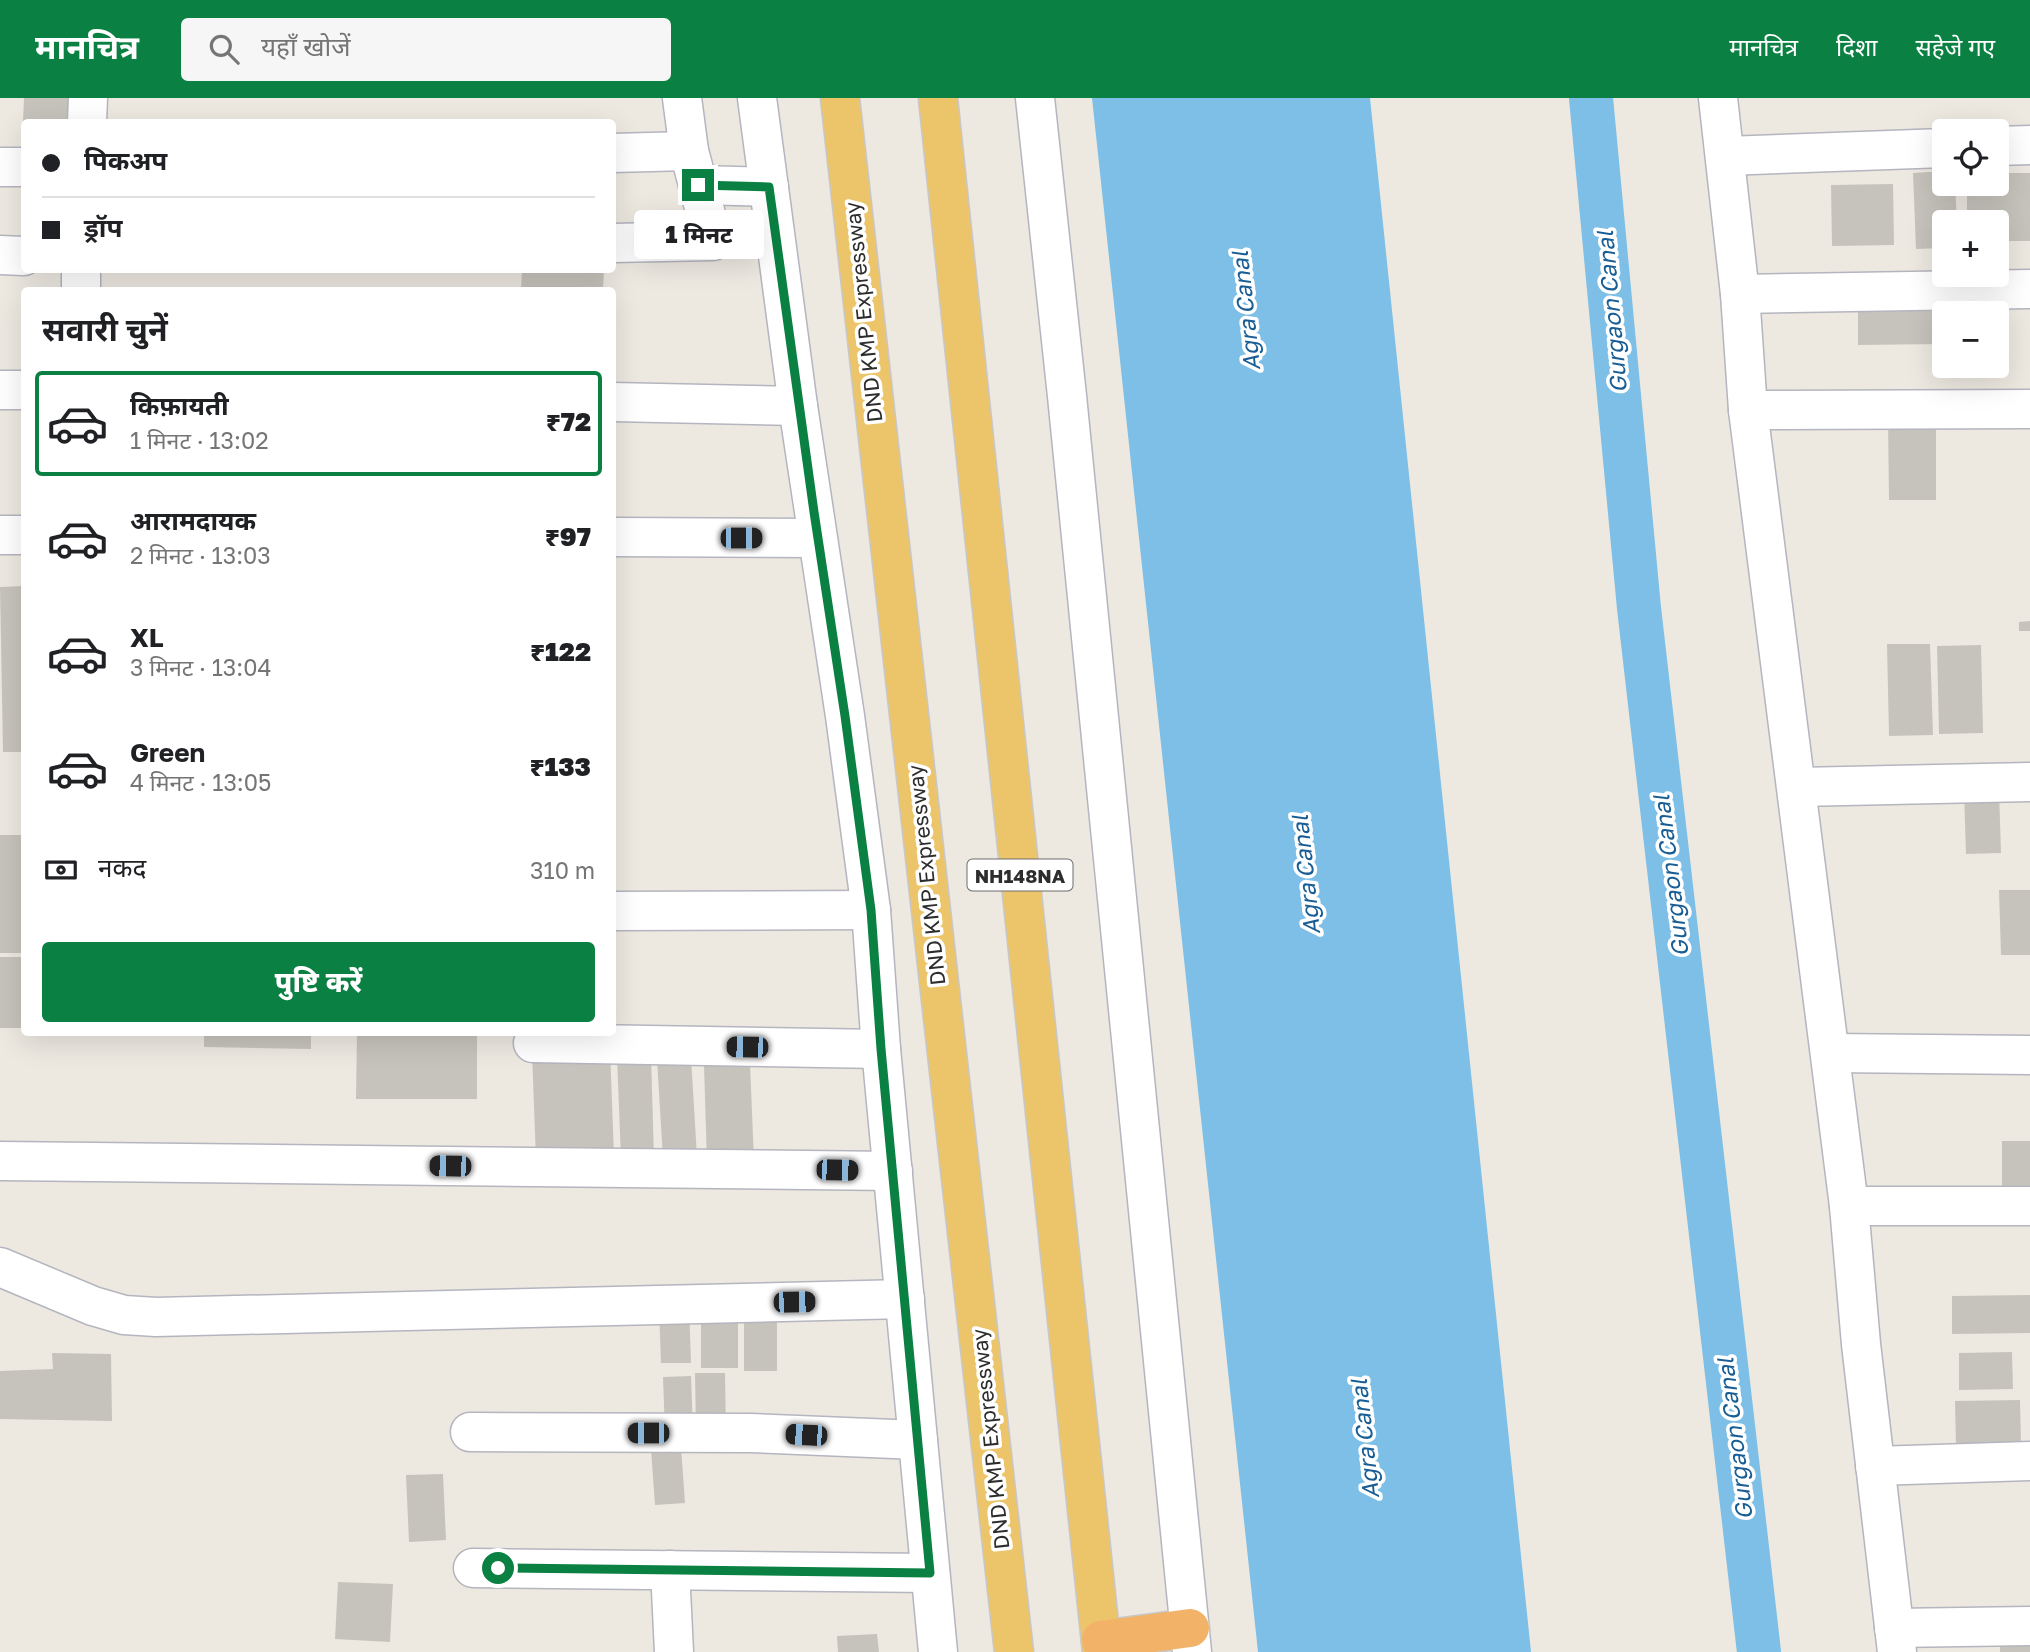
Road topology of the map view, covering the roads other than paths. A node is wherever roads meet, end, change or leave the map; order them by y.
1 (88, 98) edge
2 (682, 98) edge
3 (757, 98) edge
4 (840, 98) edge
5 (938, 98) edge
6 (1035, 98) edge
7 (1718, 98) edge
8 (87, 119) edge
9 (2030, 145) edge
10 (2009, 146) edge
11 (1932, 148) edge
12 (616, 154) edge
13 (1726, 156) junction
14 (0, 167) edge
15 (21, 167) edge
16 (694, 168) junction
17 (769, 187) junction
18 (616, 243) edge
19 (0, 256) edge
20 (21, 256) edge
21 (2030, 289) edge
22 (1740, 294) junction
23 (0, 390) edge
24 (21, 390) edge
25 (616, 402) edge
26 (798, 406) junction
27 (2030, 409) edge
28 (1748, 410) junction
29 (0, 534) edge
30 (21, 535) edge
31 (616, 537) edge
32 (817, 538) junction
33 (2030, 782) edge
34 (1798, 787) junction
35 (871, 910) junction
36 (616, 911) edge
37 (533, 1042) dead end
38 (881, 1049) junction
39 (1831, 1053) junction
40 (2030, 1055) edge
41 (0, 1161) edge
42 (893, 1171) junction
43 (1849, 1206) junction
44 (2030, 1206) edge
45 (0, 1267) edge
46 (905, 1299) junction
47 (470, 1432) dead end
48 (918, 1440) junction
49 (2030, 1461) edge
50 (1875, 1466) junction
51 (473, 1568) dead end
52 (670, 1570) junction
53 (930, 1573) junction
54 (2030, 1626) edge
55 (1191, 1640) edge
56 (1895, 1640) edge
57 (1102, 1646) edge
58 (674, 1652) edge
59 (938, 1652) edge
60 (1014, 1652) edge

1 - 8 street
2 - 16 street
3 - 17 street
4 - 60 highway, DND KMP Expressway
5 - 57 highway, NH148NA
6 - 55 street
7 - 13 street
9 - 10 street
11 - 13 street
12 - 16 street
13 - 22 street
14 - 15 street
16 - 17 street
16 - 18 street
17 - 26 street
19 - 20 street
21 - 22 street
22 - 28 street
23 - 24 street
25 - 26 street
26 - 32 street
27 - 28 street
28 - 34 street
29 - 30 street
31 - 32 street
32 - 35 street
33 - 34 street
34 - 39 street
35 - 36 street
35 - 38 street
37 - 38 street
38 - 42 street
39 - 40 street
39 - 43 street
41 - 42 street
42 - 46 street
43 - 44 street
43 - 50 street
45 - 46 street
46 - 48 street
47 - 48 street
48 - 53 street
49 - 50 street
50 - 56 street
51 - 52 street
52 - 53 street
52 - 58 street
53 - 59 street
54 - 56 street
55 - 57 highway

